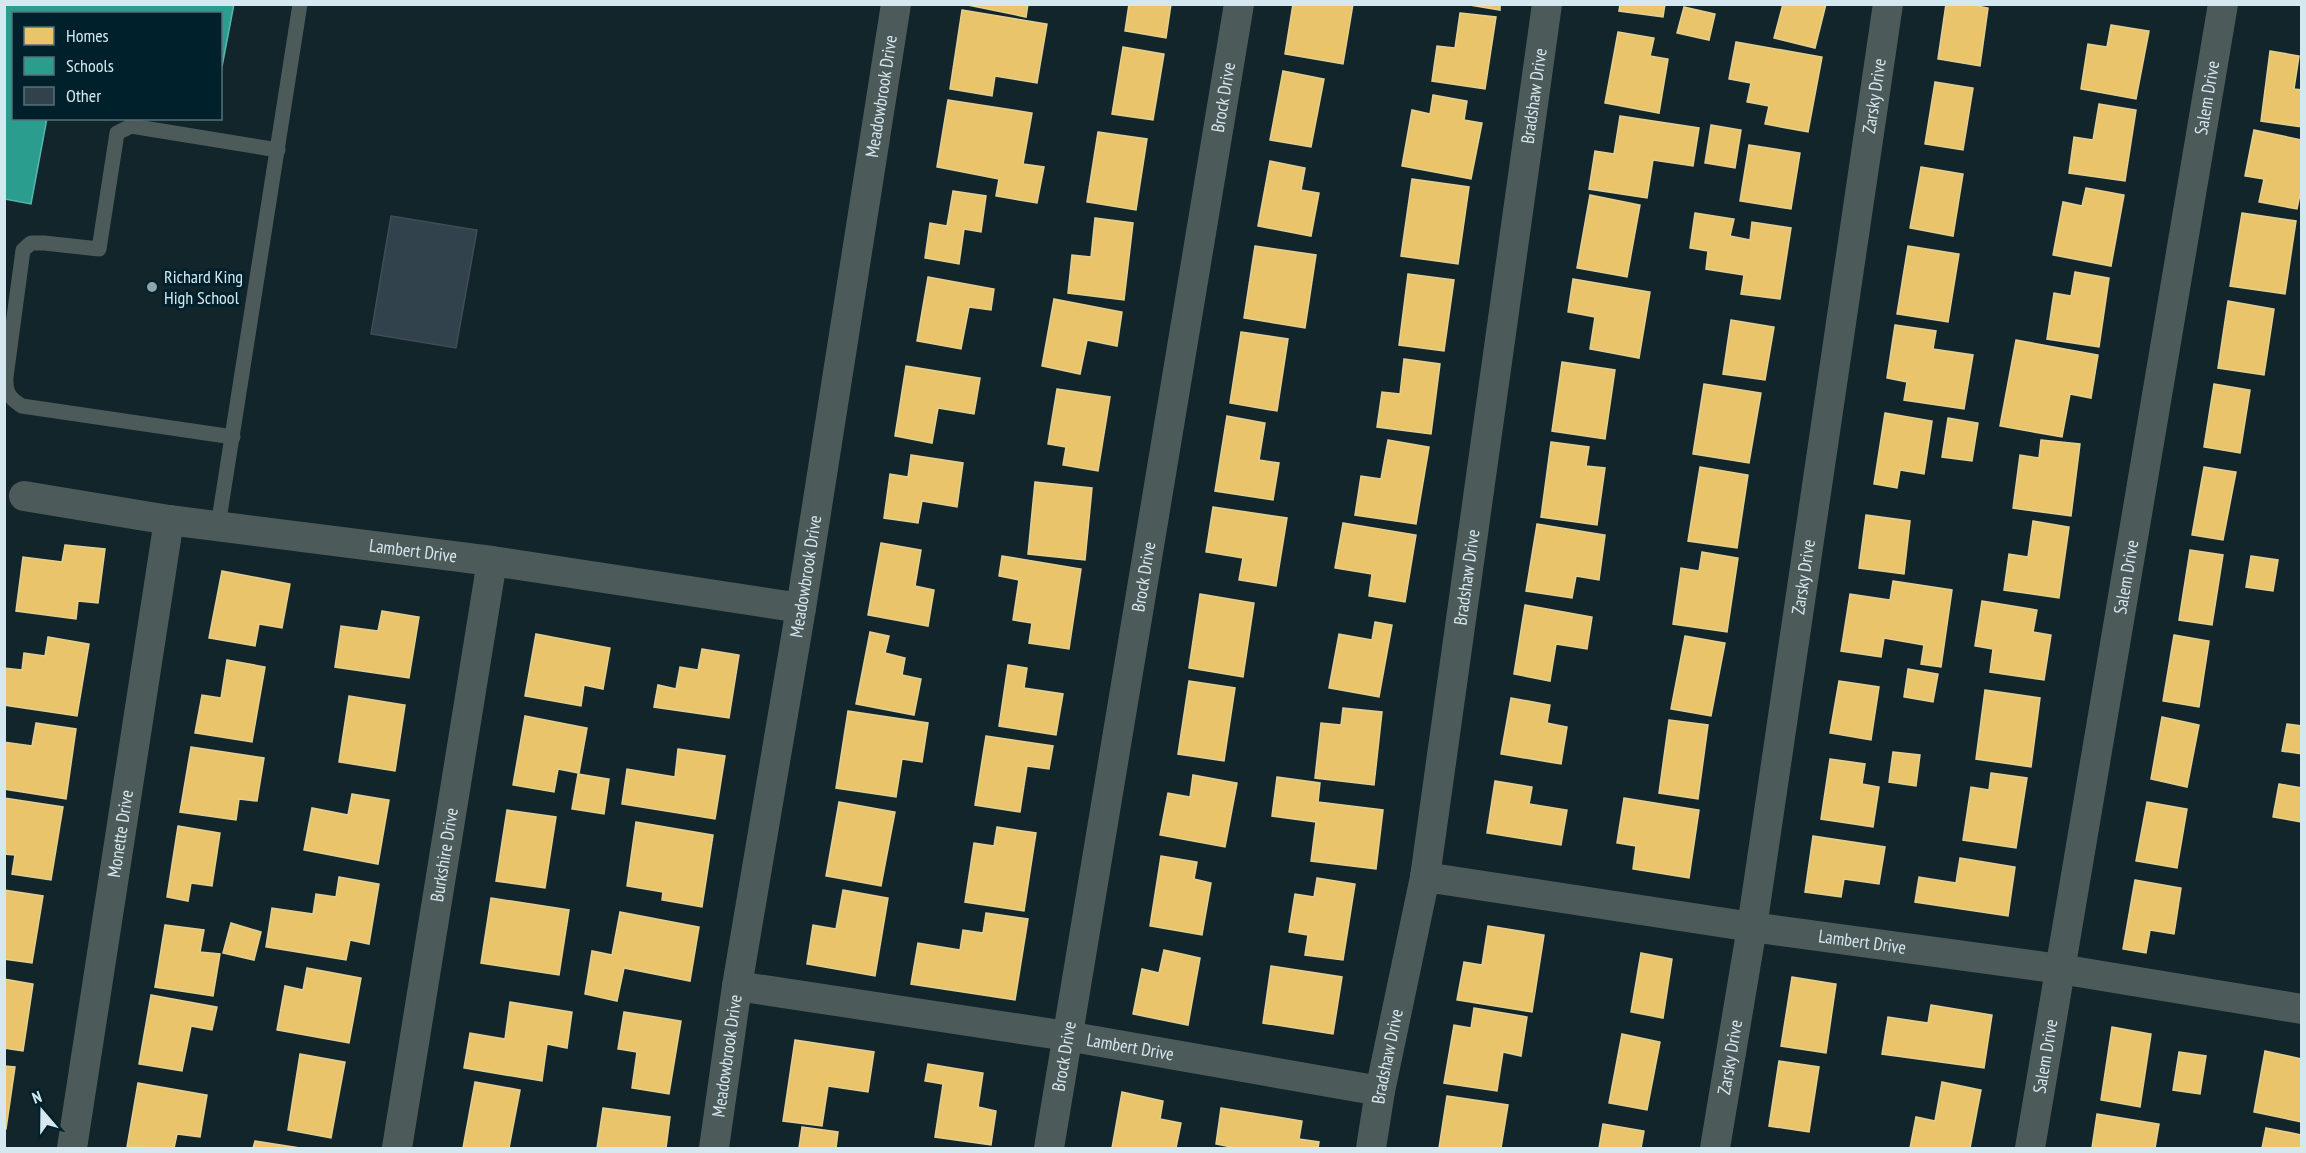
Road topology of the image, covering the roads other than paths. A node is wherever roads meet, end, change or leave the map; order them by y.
1 (300, 4) edge
2 (896, 4) edge
3 (1239, 4) edge
4 (1547, 4) edge
5 (1888, 4) edge
6 (2223, 4) edge
7 (278, 150) junction
8 (233, 437) junction
9 (24, 496) dead end
10 (169, 520) junction
11 (218, 526) junction
12 (492, 561) junction
13 (801, 608) junction
14 (1425, 877) junction
15 (1752, 927) junction
16 (2060, 969) junction
17 (738, 986) junction
18 (2301, 1009) edge
19 (1067, 1036) junction
20 (1380, 1091) junction
21 (72, 1149) edge
22 (397, 1149) edge
23 (714, 1149) edge
24 (1049, 1149) edge
25 (1371, 1149) edge
26 (1715, 1149) edge
27 (2030, 1149) edge

1 - 7 lane
2 - 13 street, Meadowbrook Drive
3 - 19 street, Brock Drive
4 - 14 street, Bradshaw Drive
5 - 15 street, Zarsky Drive
6 - 16 street, Salem Drive
7 - 8 lane
7 - 8 lane
8 - 11 lane
9 - 10 street, Lambert Drive
10 - 11 street, Lambert Drive
10 - 21 street, Monette Drive
11 - 12 street, Lambert Drive
12 - 13 street, Lambert Drive
12 - 22 street, Burkshire Drive
13 - 17 street, Meadowbrook Drive
14 - 15 street, Lambert Drive
14 - 20 street, Bradshaw Drive
15 - 16 street, Lambert Drive
15 - 26 street, Zarsky Drive
16 - 18 street, Lambert Drive
16 - 27 street, Salem Drive
17 - 19 street, Lambert Drive
17 - 23 street, Meadowbrook Drive
19 - 20 street, Lambert Drive
19 - 24 street, Brock Drive
20 - 25 street, Bradshaw Drive

